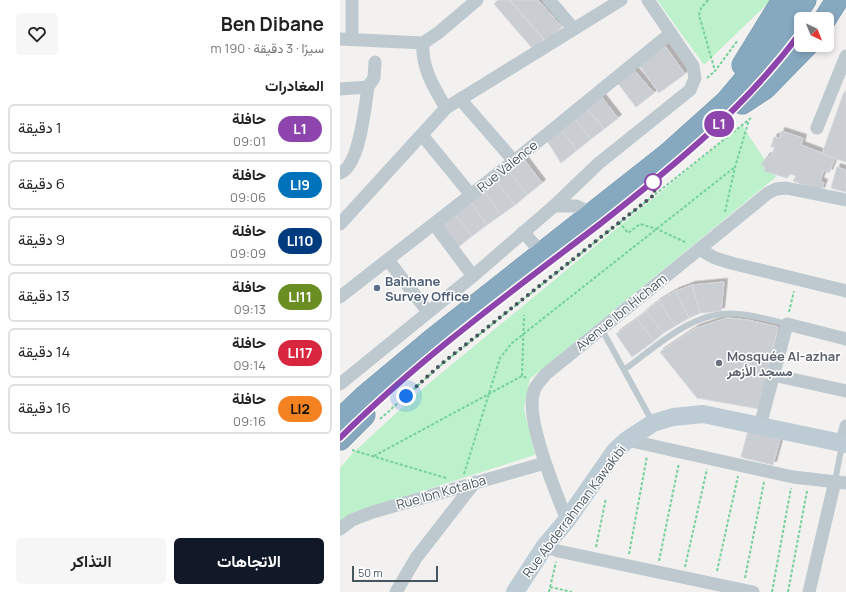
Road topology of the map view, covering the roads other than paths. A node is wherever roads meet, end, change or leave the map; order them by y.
1 (352, 0) edge
2 (477, 0) edge
3 (549, 0) edge
4 (621, 0) edge
5 (648, 0) edge
6 (783, 0) edge
7 (805, 0) edge
8 (822, 0) edge
9 (837, 0) edge
10 (814, 12) edge
11 (829, 12) edge
12 (574, 30) junction
13 (671, 32) junction
14 (346, 39) edge
15 (794, 42) edge
16 (423, 43) junction
17 (800, 52) edge
18 (846, 56) edge
19 (375, 62) dead end
20 (843, 73) edge
21 (368, 87) junction
22 (340, 89) edge
23 (460, 99) junction
24 (446, 108) junction
25 (743, 109) junction
26 (817, 128) dead end
27 (422, 135) junction
28 (514, 161) junction
29 (342, 172) edge
30 (471, 195) junction
31 (846, 200) edge
32 (554, 206) junction
33 (591, 213) junction
34 (342, 216) edge
35 (434, 224) junction
36 (523, 232) junction
37 (699, 249) junction
38 (542, 253) junction
39 (388, 260) junction
40 (472, 276) junction
41 (846, 291) edge
42 (340, 297) edge
43 (428, 312) junction
44 (787, 324) junction
45 (601, 328) junction
46 (846, 339) edge
47 (624, 370) junction
48 (773, 375) junction
49 (340, 384) edge
50 (846, 391) edge
51 (340, 420) edge
52 (653, 422) junction
53 (760, 426) junction
54 (845, 438) edge
55 (627, 440) junction
56 (344, 444) edge
57 (545, 463) junction
58 (841, 482) edge
59 (468, 483) junction
60 (567, 520) junction
61 (340, 529) edge
62 (551, 549) junction
63 (748, 591) edge
64 (396, 592) edge
65 (515, 592) edge
66 (809, 592) edge

1 - 14 street
2 - 16 street
3 - 12 street
4 - 12 street
5 - 13 street
6 - 25 highway
7 - 25 highway
8 - 10 highway
9 - 11 highway
12 - 23 street
13 - 28 street, Rue Valence
13 - 32 street
14 - 16 street
15 - 25 highway
16 - 24 street
17 - 25 highway
18 - 20 street
19 - 21 street
20 - 26 street
21 - 22 street
21 - 29 street
23 - 24 street
23 - 28 street
24 - 27 street
25 - 33 highway
25 - 56 highway
27 - 30 street
27 - 34 street
28 - 30 street, Rue Valence
30 - 35 street, Rue Valence
31 - 37 street, Avenue Ibn Hicham
32 - 33 street
32 - 36 street
33 - 38 highway
35 - 39 street, Rue Valence
35 - 40 street
36 - 38 street
36 - 40 street
37 - 41 street
37 - 45 street, Avenue Ibn Hicham
38 - 51 highway
39 - 42 street, Rue Valence
39 - 43 street
40 - 43 street
43 - 49 street
44 - 46 street
44 - 47 lane
44 - 48 street
45 - 47 lane
45 - 57 street, Avenue Ibn Hicham
47 - 52 lane
48 - 50 street
48 - 53 street
52 - 53 street, Rue Abderrahman Kawakibi
52 - 55 street, Rue Abderrahman Kawakibi
53 - 54 street, Rue Abderrahman Kawakibi
54 - 58 lane
55 - 58 street
55 - 60 street, Rue Abderrahman Kawakibi
57 - 59 street, Rue Ibn Kotaiba
57 - 60 street, Avenue Ibn Hicham
58 - 66 street
59 - 61 street, Rue Ibn Kotaiba
59 - 64 street
60 - 62 street, Rue Abderrahman Kawakibi
62 - 63 street
62 - 65 street, Rue Abderrahman Kawakibi

